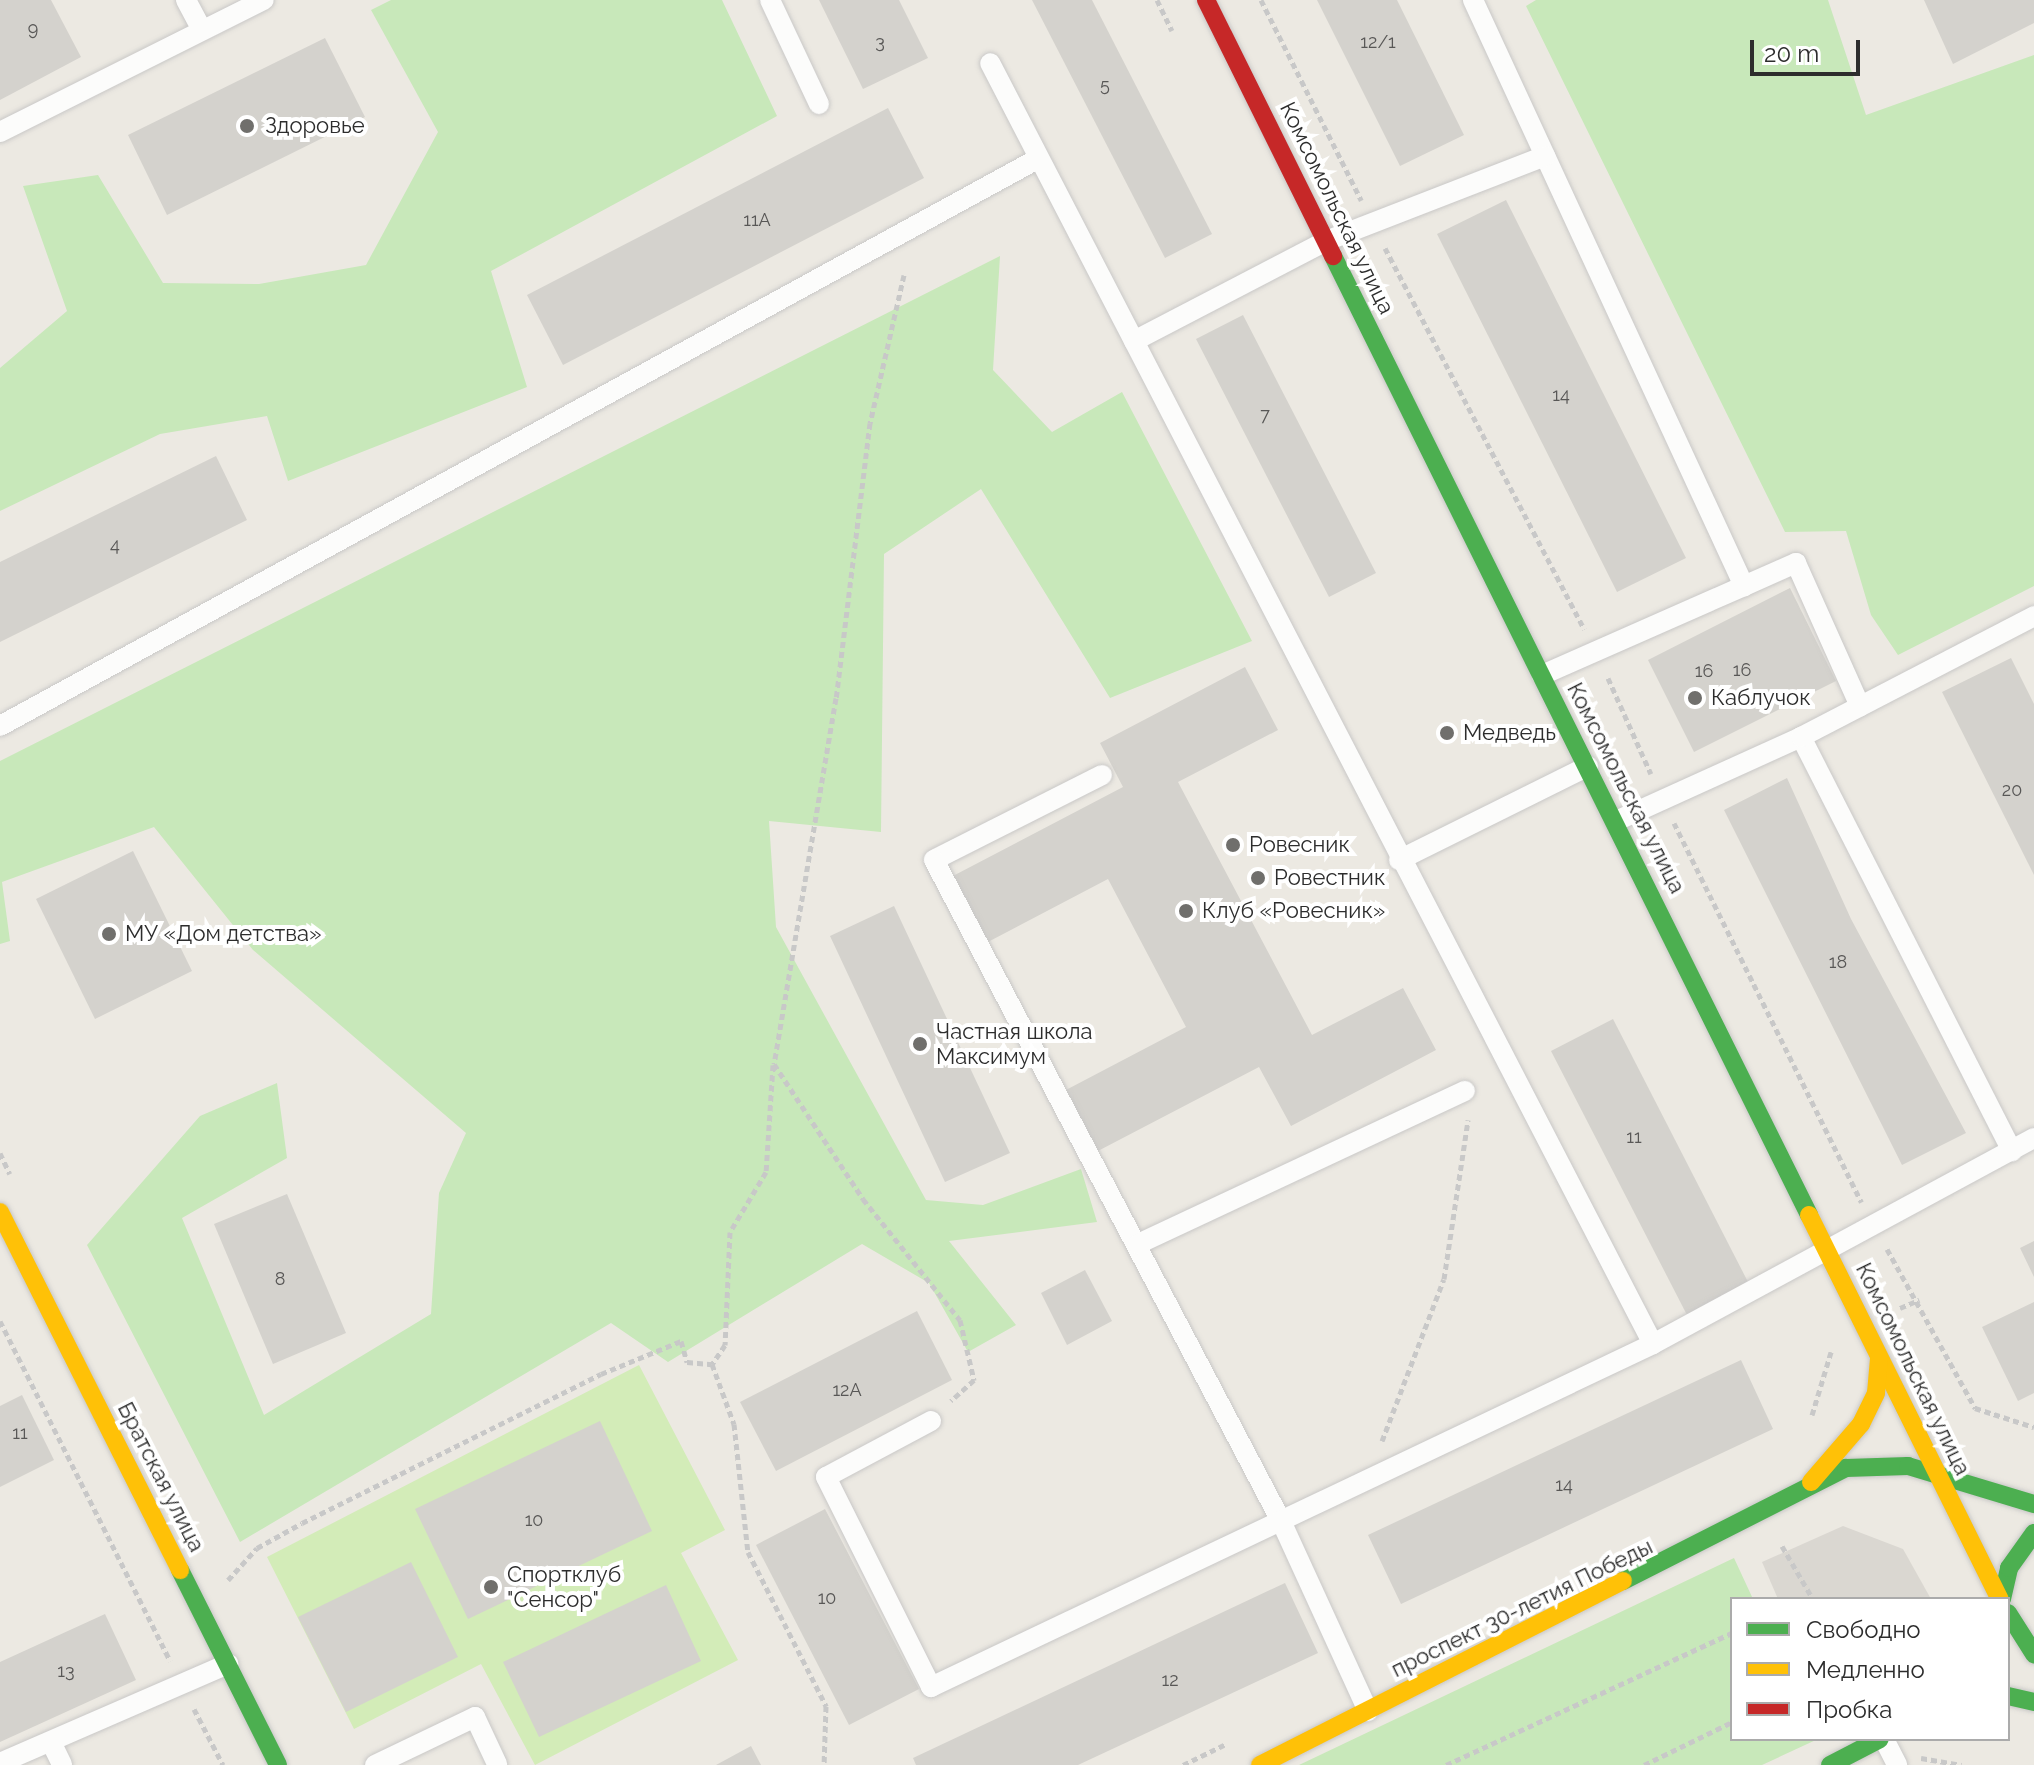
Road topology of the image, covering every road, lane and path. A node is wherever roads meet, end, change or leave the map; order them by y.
1 (186, 0) edge
2 (264, 0) edge
3 (770, 0) edge
4 (1206, 0) edge
5 (1261, 0) edge
6 (1473, 0) edge
7 (202, 30) junction
8 (990, 63) dead end
9 (819, 104) dead end
10 (0, 132) edge
11 (1545, 156) junction
12 (1039, 158) junction
13 (1372, 223) junction
14 (1326, 241) junction
15 (904, 275) dead end
16 (1134, 341) junction
17 (1744, 586) junction
18 (2033, 618) edge
19 (1596, 651) junction
20 (1542, 675) junction
21 (1860, 706) junction
22 (0, 726) edge
23 (1801, 737) junction
24 (1588, 766) junction
25 (1102, 775) dead end
26 (1663, 800) junction
27 (1616, 821) junction
28 (1399, 860) junction
29 (774, 1064) junction
30 (1467, 1101) joint
31 (2034, 1138) edge
32 (2012, 1151) junction
33 (0, 1212) edge
34 (1871, 1223) junction
35 (1138, 1244) junction
36 (1827, 1245) junction
37 (0, 1321) edge
38 (1833, 1341) dead end
39 (1653, 1344) junction
40 (1879, 1358) junction
41 (712, 1364) junction
42 (931, 1421) joint
43 (2034, 1427) edge
44 (1804, 1431) dead end
45 (1938, 1476) junction
46 (1368, 1480) junction
47 (1804, 1490) junction
48 (2034, 1504) edge
49 (1281, 1521) junction
50 (1774, 1531) dead end
51 (2034, 1533) edge
52 (219, 1590) dead end
53 (1810, 1597) edge
54 (2000, 1597) edge
55 (2002, 1597) edge
56 (2010, 1616) edge
57 (1730, 1634) edge
58 (2034, 1654) edge
59 (228, 1664) junction
60 (183, 1688) junction
61 (2010, 1696) edge
62 (2034, 1702) edge
63 (1368, 1711) junction
64 (1730, 1723) edge
65 (1878, 1741) edge
66 (1883, 1741) edge
67 (51, 1742) junction
68 (0, 1763) edge
69 (497, 1764) edge
70 (62, 1765) edge
71 (223, 1765) edge
72 (278, 1765) edge
73 (375, 1765) edge
74 (824, 1765) edge
75 (1260, 1765) edge
76 (1446, 1765) edge
77 (1644, 1765) edge
78 (1830, 1765) edge
79 (1897, 1765) edge
80 (1961, 1765) edge

1 - 7 lane
2 - 7 lane
3 - 9 lane
4 - 14 street, Комсомольская улица
5 - 13 path
6 - 11 lane
7 - 10 lane
8 - 12 lane
11 - 13 lane
11 - 17 lane
12 - 16 lane
12 - 22 lane
13 - 14 lane
13 - 19 path
14 - 16 lane
14 - 20 street, Комсомольская улица
15 - 29 path
16 - 28 lane
17 - 19 lane
17 - 21 lane
18 - 21 lane
19 - 20 lane
19 - 26 path
20 - 24 street, Комсомольская улица
21 - 23 lane
23 - 26 lane
23 - 32 lane
24 - 27 street, Комсомольская улица
24 - 28 lane
25 - 35 lane
26 - 27 lane
26 - 34 path
27 - 36 street, Комсомольская улица
28 - 39 lane
29 - 41 path
29 - 42 path
30 - 35 lane
30 - 46 path
31 - 32 lane
32 - 34 lane
33 - 59 street, Братская улица
34 - 36 lane
34 - 43 path
35 - 49 lane
36 - 39 lane
36 - 40 street, Комсомольская улица
37 - 60 path
38 - 44 path
39 - 46 lane
40 - 45 street, Комсомольская улица
40 - 47 street, проспект 30-летия Победы
41 - 52 path
41 - 74 path
42 - 49 lane
45 - 47 street, проспект 30-летия Победы
45 - 48 street, проспект 30-летия Победы
45 - 54 street, Комсомольская улица
46 - 49 lane
47 - 63 street, проспект 30-летия Победы
49 - 63 lane
50 - 53 path
51 - 55 street
56 - 58 street
57 - 76 path
59 - 60 lane
59 - 72 street, Братская улица
60 - 67 lane
60 - 71 path
61 - 62 street
63 - 75 street, проспект 30-летия Победы
64 - 77 path
65 - 78 street
66 - 79 lane
67 - 68 lane
67 - 70 lane
69 - 73 lane
79 - 80 path

